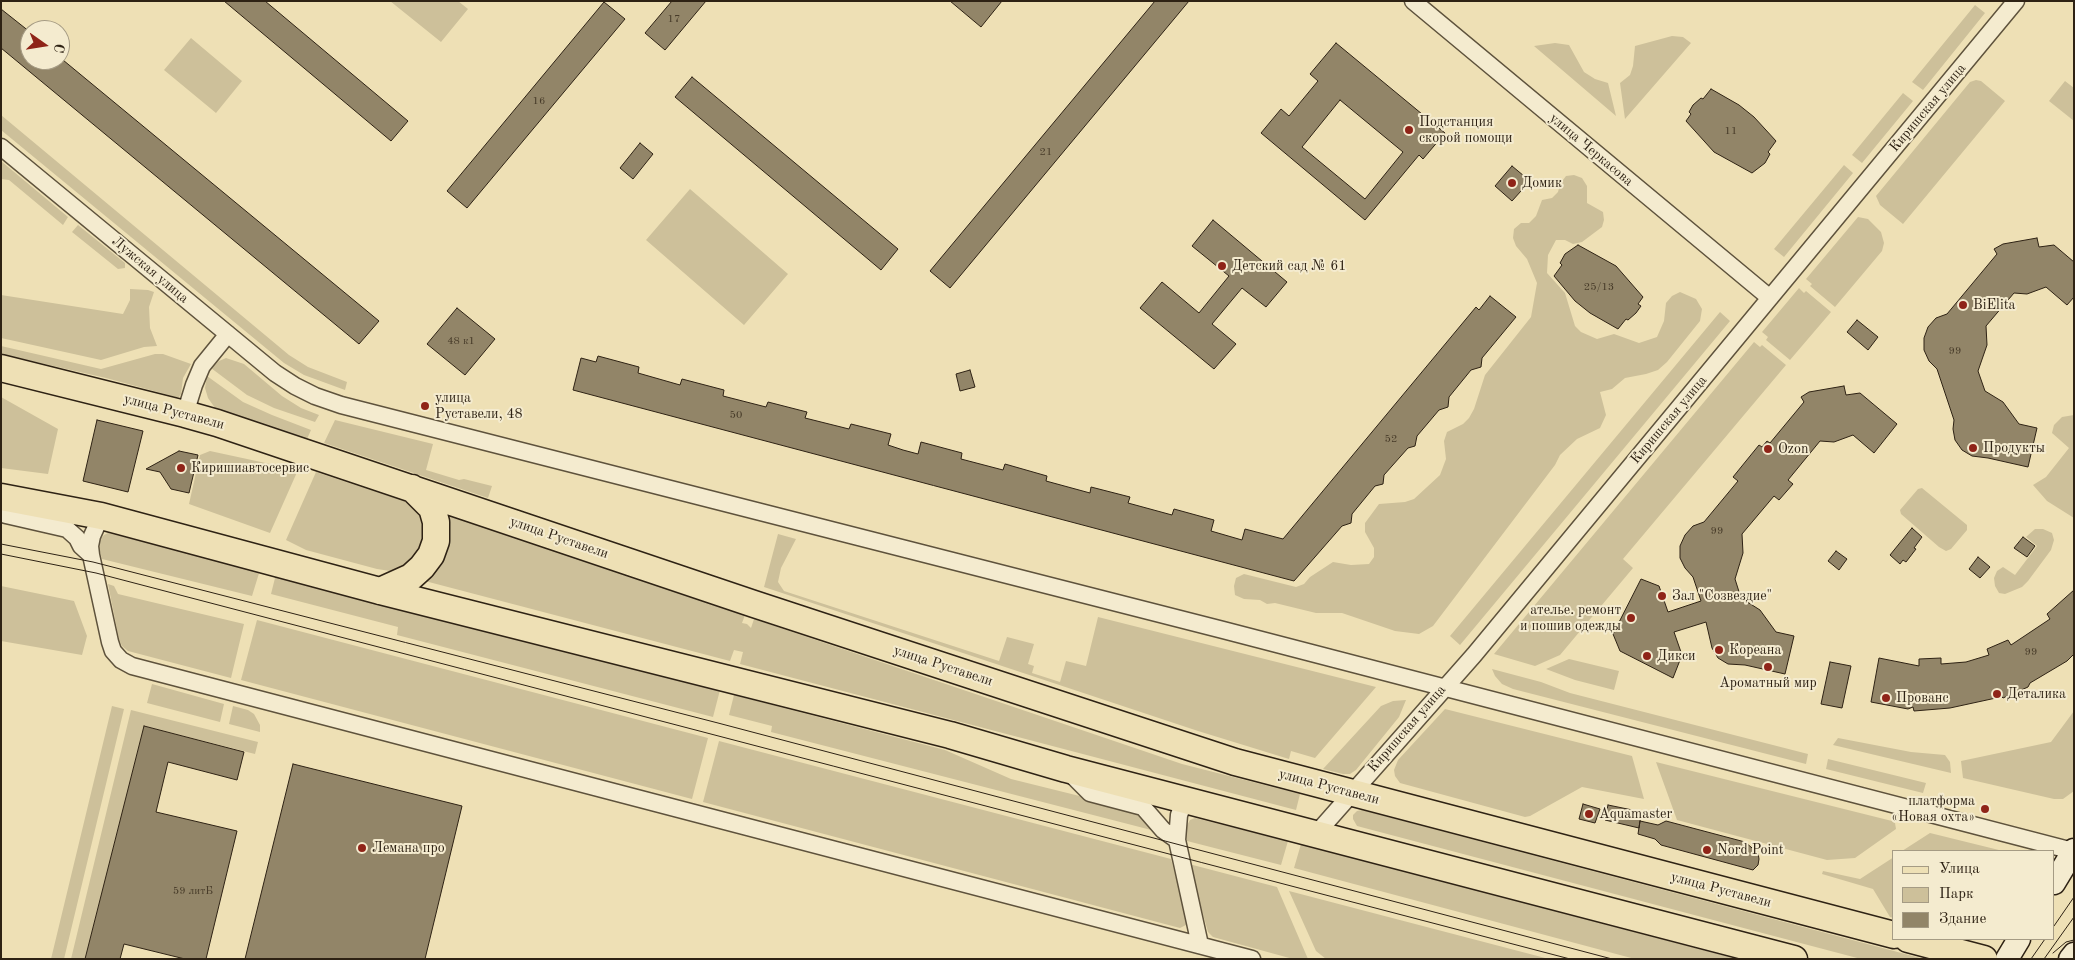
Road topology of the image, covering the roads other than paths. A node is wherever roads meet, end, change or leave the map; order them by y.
1 (1413, 1) edge
2 (2016, 1) edge
3 (1, 147) edge
4 (1770, 298) junction
5 (228, 334) junction
6 (1, 368) edge
7 (185, 414) junction
8 (412, 488) junction
9 (1, 497) edge
10 (1, 511) edge
11 (101, 516) junction
12 (91, 555) junction
13 (380, 591) junction
14 (1443, 688) junction
15 (1066, 769) junction
16 (1351, 793) junction
17 (1185, 800) junction
18 (1316, 834) junction
19 (1177, 840) junction
20 (2073, 851) edge
21 (2055, 881) edge
22 (1892, 934) edge
23 (1912, 940) edge
24 (2018, 940) edge
25 (1200, 945) junction
26 (2074, 954) edge
27 (1252, 959) edge
28 (1794, 959) edge
29 (1984, 959) edge
30 (2007, 959) edge
31 (2070, 959) edge

1 - 4 street, улица Черкасова
2 - 4 street, Киришская улица
3 - 5 street, Лужская улица
4 - 14 street, Киришская улица
5 - 7 street
5 - 14 street
6 - 7 main road, улица Руставели
7 - 8 main road, улица Руставели
8 - 13 main road
8 - 16 main road, улица Руставели
9 - 11 main road
10 - 12 street
11 - 12 street
11 - 13 main road
12 - 25 street
13 - 15 main road
14 - 16 street, Киришская улица
14 - 20 street
15 - 17 main road
15 - 19 street
16 - 18 street, Киришская улица
16 - 22 main road, улица Руставели
17 - 18 main road
17 - 19 street
18 - 28 main road
19 - 25 street
20 - 21 main road
23 - 29 main road
24 - 30 main road
25 - 27 street
26 - 31 main road

